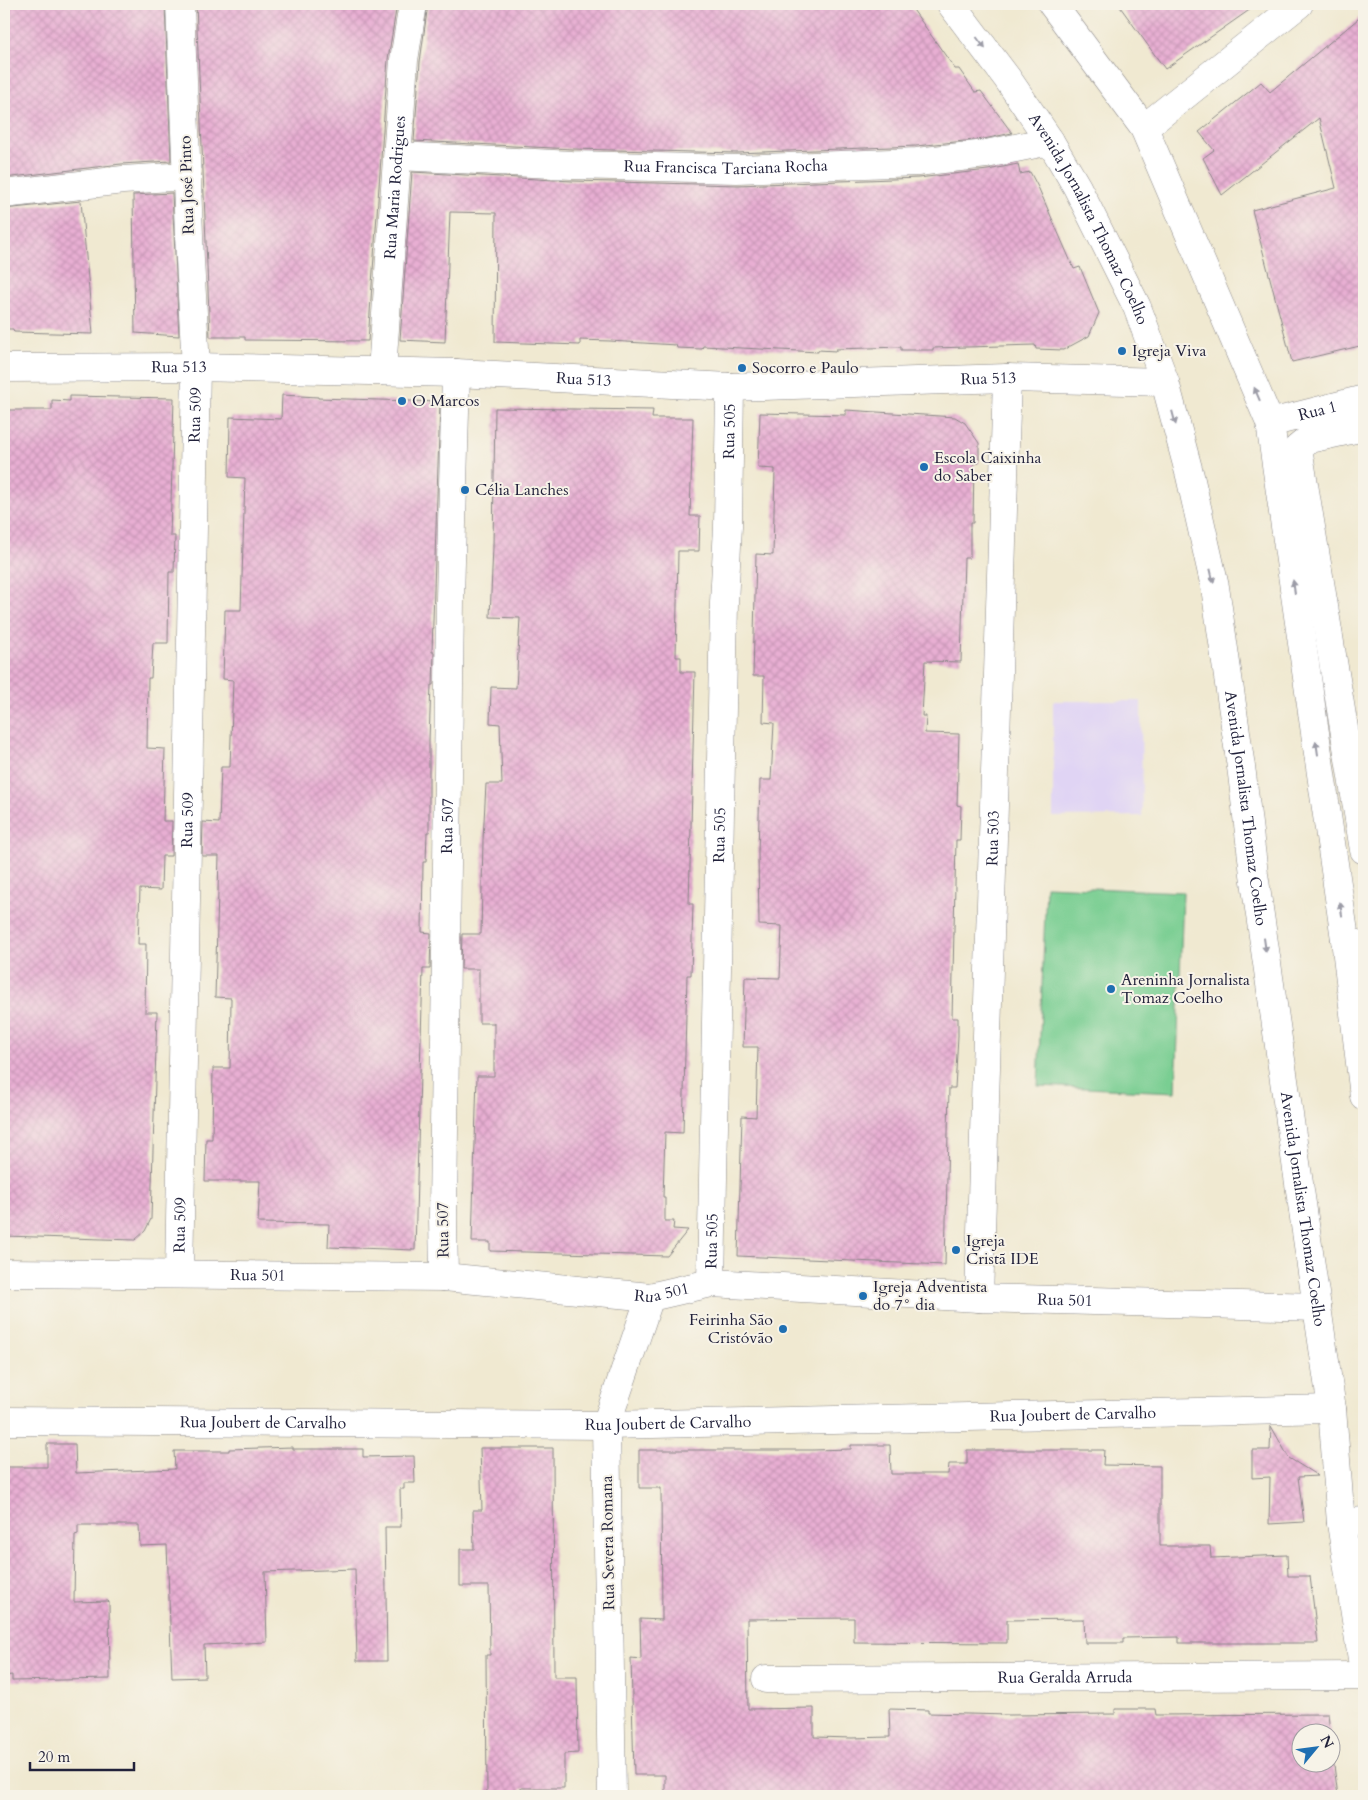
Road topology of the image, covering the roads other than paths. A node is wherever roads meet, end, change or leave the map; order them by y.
1 (180, 4) edge
2 (413, 4) edge
3 (951, 4) edge
4 (1052, 4) edge
5 (1299, 4) edge
6 (1144, 128) junction
7 (1050, 141) junction
8 (398, 156) junction
9 (187, 176) junction
10 (4, 194) edge
11 (196, 367) junction
12 (4, 368) edge
13 (382, 372) junction
14 (456, 373) junction
15 (1007, 378) junction
16 (1165, 382) junction
17 (730, 387) junction
18 (1364, 399) edge
19 (1270, 423) junction
20 (1364, 427) edge
21 (1364, 850) edge
22 (1355, 943) edge
23 (1364, 1096) edge
24 (4, 1273) edge
25 (179, 1274) junction
26 (444, 1277) junction
27 (711, 1283) junction
28 (650, 1297) junction
29 (979, 1298) junction
30 (1318, 1307) junction
31 (1332, 1409) junction
32 (4, 1421) edge
33 (606, 1425) junction
34 (1353, 1522) edge
35 (1364, 1672) edge
36 (1364, 1676) edge
37 (766, 1679) dead end
38 (612, 1796) edge

1 - 9 street, Rua José Pinto
2 - 8 street, Rua Maria Rodrigues
3 -> 7 street, Avenida Jornalista Thomaz Coelho
4 - 6 street
5 - 6 street
19 -> 6 street
7 - 8 street, Rua Francisca Tarciana Rocha
7 - 16 street, Avenida Jornalista Thomaz Coelho
8 - 13 street, Rua Maria Rodrigues
9 - 10 street
9 - 11 street, Rua José Pinto
11 - 12 street, Rua 513
11 - 13 street, Rua 513
11 - 25 street, Rua 509
13 - 14 street, Rua 513
14 - 17 street, Rua 513
14 - 26 street, Rua 507
15 - 16 street, Rua 513
15 - 17 street, Rua 513
15 - 29 street, Rua 503
16 -> 30 street, Avenida Jornalista Thomaz Coelho
17 - 27 street, Rua 505
18 - 19 street, Rua 1
22 -> 19 street
20 - 21 street
22 - 23 street
24 - 25 street, Rua 501
25 - 26 street, Rua 501
26 - 28 street, Rua 501
27 - 28 street, Rua 501
27 - 29 street, Rua 501
28 - 33 street, Rua Severa Romana
29 - 30 street, Rua 501
30 - 31 street, Avenida Jornalista Thomaz Coelho
31 - 33 street, Rua Joubert de Carvalho
31 - 34 street, Avenida Jornalista Thomaz Coelho
32 - 33 street, Rua Joubert de Carvalho
33 - 38 street, Rua Severa Romana
34 - 35 street, Avenida Jornalista Thomaz Coelho
36 - 37 street, Rua Geralda Arruda

